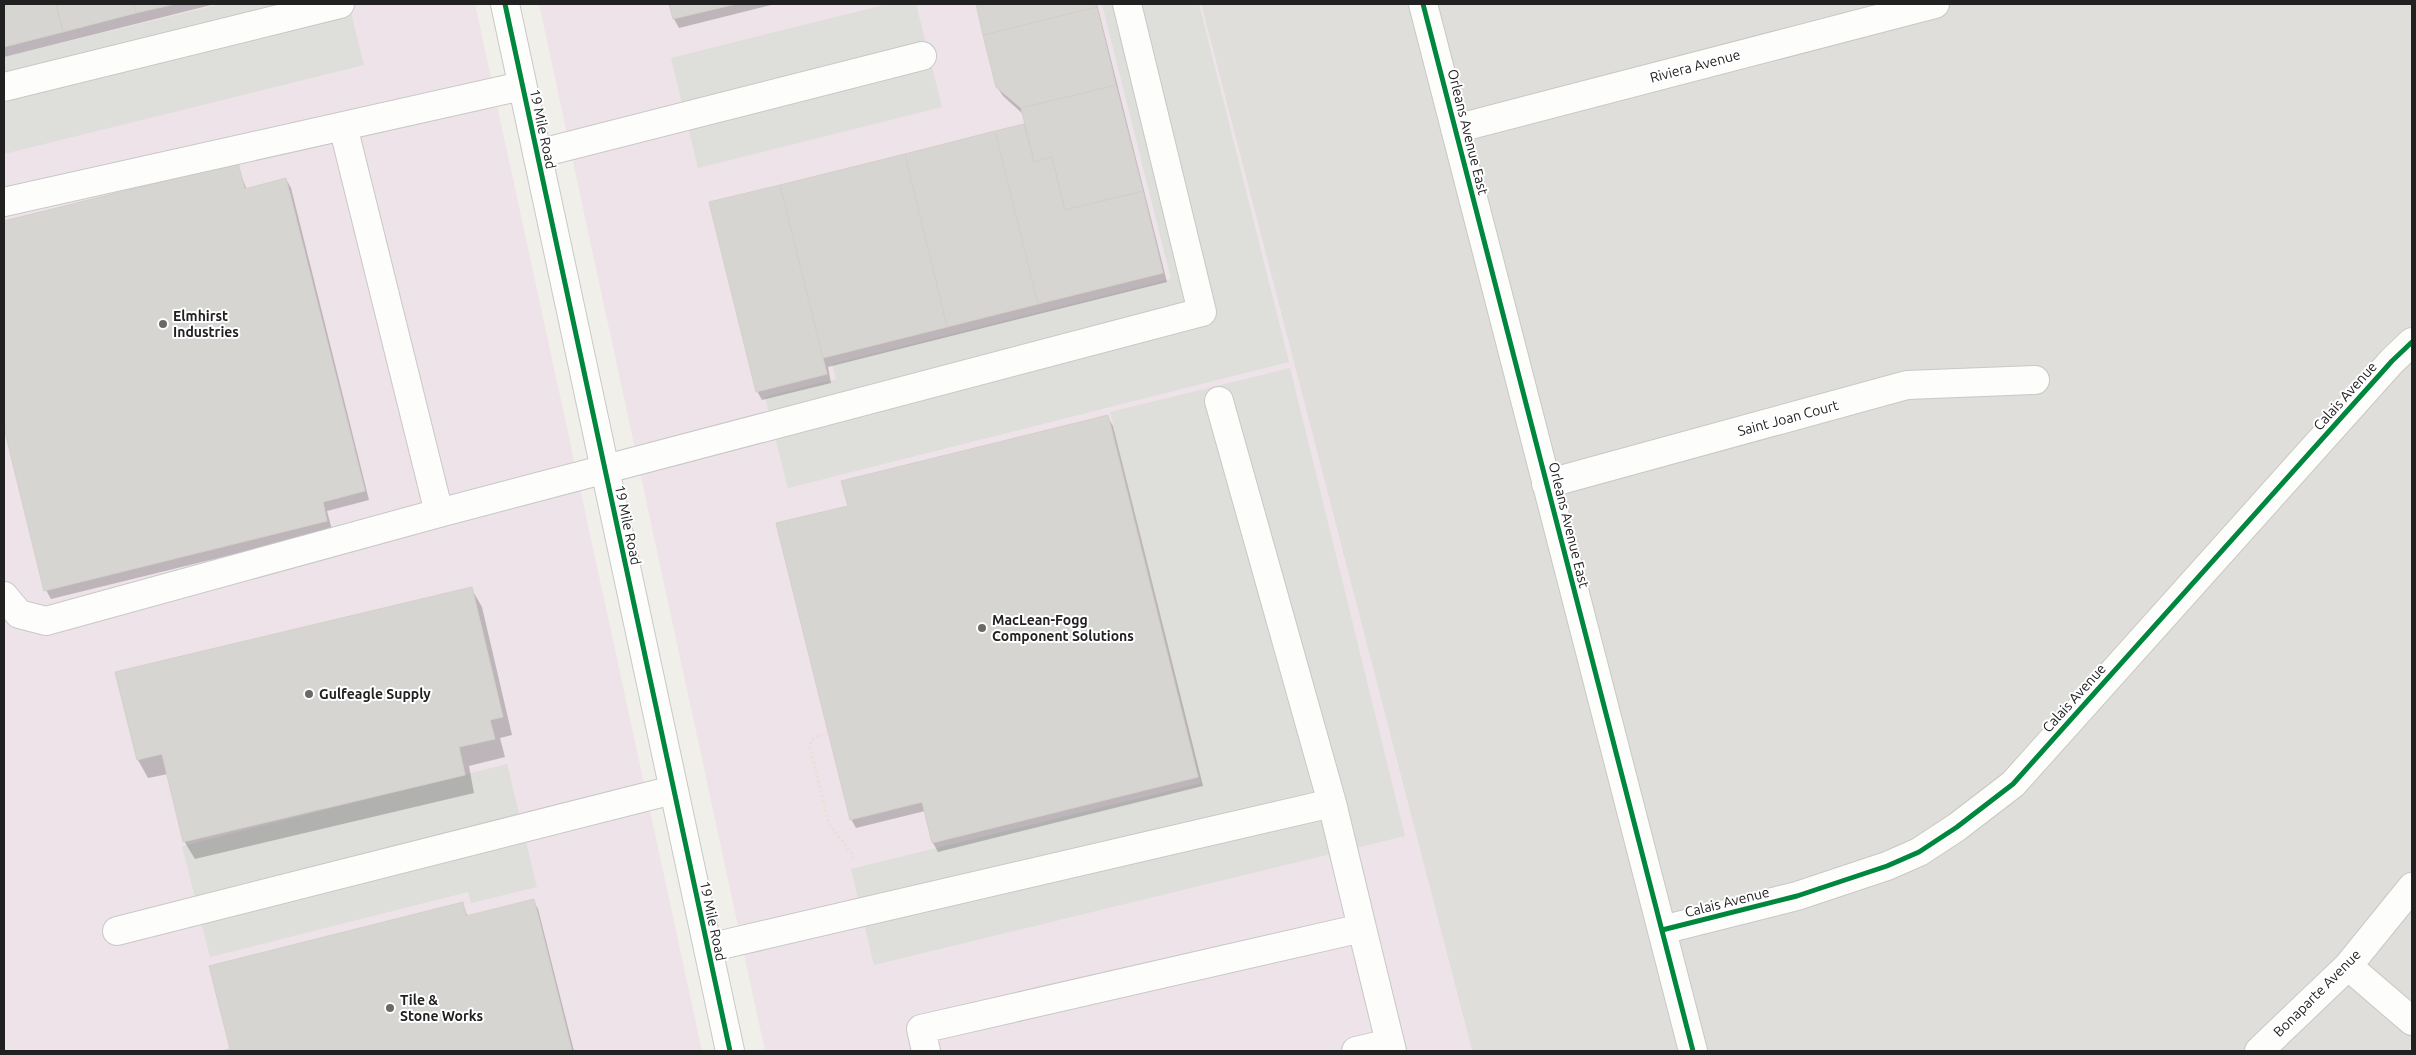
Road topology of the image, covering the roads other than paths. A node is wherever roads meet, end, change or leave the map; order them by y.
1 (340, 4) edge
2 (505, 4) edge
3 (1127, 4) edge
4 (1423, 4) edge
5 (1935, 4) edge
6 (922, 56) dead end
7 (522, 86) junction
8 (4, 88) edge
9 (343, 126) junction
10 (1455, 129) junction
11 (537, 154) junction
12 (4, 202) edge
13 (2412, 342) edge
14 (2034, 380) dead end
15 (1218, 401) dead end
16 (605, 471) junction
17 (1546, 484) junction
18 (439, 513) junction
19 (4, 596) edge
20 (673, 790) junction
21 (1332, 804) junction
22 (2412, 887) edge
23 (1362, 928) junction
24 (117, 930) dead end
25 (1662, 930) junction
26 (708, 948) junction
27 (2348, 966) junction
28 (2412, 1021) edge
29 (1391, 1047) edge
30 (730, 1051) edge
31 (926, 1051) edge
32 (1356, 1051) edge
33 (1693, 1051) edge
34 (2259, 1051) edge

1 - 8 street
2 - 7 street, 19 Mile Road
3 - 16 street
4 - 10 street, Orleans Avenue East
5 - 10 street, Riviera Avenue
6 - 11 street
7 - 9 street
7 - 11 street, 19 Mile Road
9 - 12 street
9 - 18 street
10 - 17 street, Orleans Avenue East
11 - 16 street, 19 Mile Road
13 - 25 street, Calais Avenue
14 - 17 street, Saint Joan Court
15 - 21 street
16 - 18 street
16 - 20 street, 19 Mile Road
17 - 25 street, Orleans Avenue East
18 - 19 street
20 - 24 street
20 - 26 street, 19 Mile Road
21 - 23 street
21 - 26 street
22 - 27 street, Bonaparte Avenue
23 - 29 street
23 - 31 street
25 - 33 street, Orleans Avenue East
26 - 30 street, 19 Mile Road
27 - 28 street
27 - 34 street, Bonaparte Avenue
29 - 32 street

